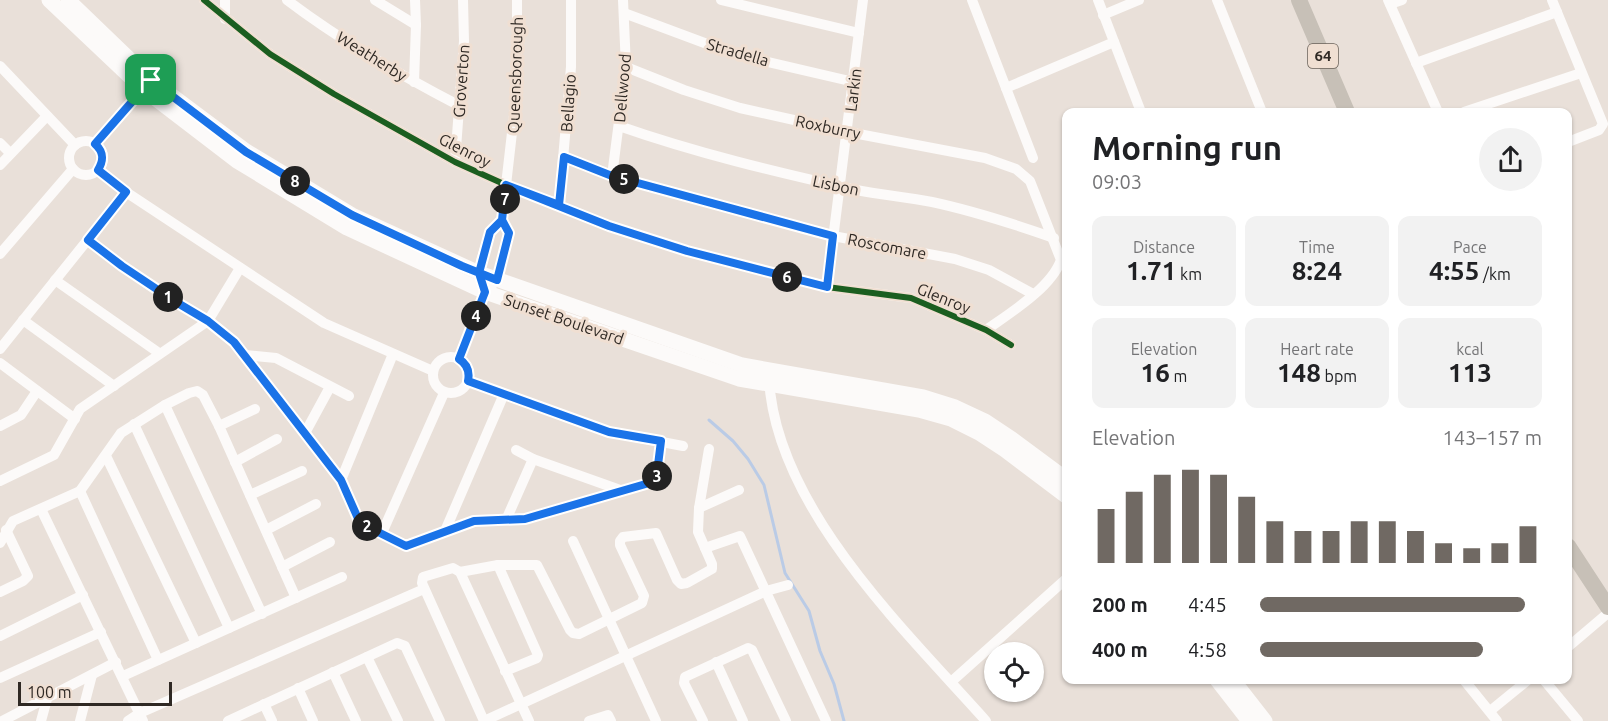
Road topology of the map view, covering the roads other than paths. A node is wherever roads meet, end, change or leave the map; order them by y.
1 (49, 0) edge
2 (68, 0) edge
3 (204, 0) edge
4 (225, 0) edge
5 (287, 0) edge
6 (375, 0) edge
7 (415, 0) edge
8 (463, 0) edge
9 (517, 0) edge
10 (571, 0) edge
11 (622, 0) edge
12 (722, 0) edge
13 (863, 0) edge
14 (972, 0) edge
15 (1098, 0) edge
16 (1139, 0) edge
17 (1217, 0) edge
18 (1299, 0) edge
19 (1402, 0) edge
20 (1552, 0) edge
21 (1389, 2) edge
22 (1557, 12) junction
23 (624, 13) junction
24 (1103, 15) junction
25 (225, 19) junction
26 (416, 24) junction
27 (859, 33) junction
28 (1114, 42) junction
29 (1416, 63) junction
30 (0, 66) edge
31 (626, 67) junction
32 (1581, 73) junction
33 (414, 82) junction
34 (854, 82) junction
35 (147, 84) junction
36 (1006, 88) junction
37 (460, 106) junction
38 (1139, 108) edge
39 (1260, 108) edge
40 (1345, 108) edge
41 (1436, 108) edge
42 (1476, 108) edge
43 (47, 116) junction
44 (619, 126) junction
45 (848, 132) junction
46 (1572, 140) edge
47 (0, 143) edge
48 (95, 144) junction
49 (75, 145) junction
50 (10, 153) junction
51 (564, 157) junction
52 (1033, 158) dead end
53 (455, 162) junction
54 (0, 165) edge
55 (73, 170) junction
56 (98, 170) junction
57 (612, 176) junction
58 (506, 185) junction
59 (839, 186) junction
60 (126, 192) junction
61 (559, 205) junction
62 (502, 220) junction
63 (833, 236) junction
64 (1054, 238) junction
65 (88, 240) junction
66 (0, 254) edge
67 (240, 268) junction
68 (479, 273) junction
69 (55, 280) junction
70 (497, 280) junction
71 (827, 287) junction
72 (485, 292) junction
73 (1034, 294) junction
74 (23, 320) junction
75 (208, 321) junction
76 (986, 330) junction
77 (1011, 345) dead end
78 (0, 349) edge
79 (159, 353) junction
80 (393, 354) junction
81 (245, 356) junction
82 (459, 359) junction
83 (0, 363) edge
84 (433, 371) junction
85 (769, 377) junction
86 (468, 381) junction
87 (114, 386) junction
88 (330, 387) junction
89 (37, 391) junction
90 (444, 393) junction
91 (504, 394) junction
92 (349, 396) dead end
93 (165, 405) junction
94 (255, 409) dead end
95 (75, 419) junction
96 (134, 424) junction
97 (0, 426) edge
98 (219, 426) junction
99 (305, 433) junction
100 (277, 439) dead end
101 (661, 441) junction
102 (683, 446) dead end
103 (709, 449) dead end
104 (516, 450) dead end
105 (106, 456) junction
106 (533, 459) junction
107 (235, 462) junction
108 (303, 471) dead end
109 (1062, 476) edge
110 (341, 480) junction
111 (0, 481) edge
112 (739, 490) dead end
113 (80, 491) junction
114 (623, 491) junction
115 (1062, 493) edge
116 (250, 495) junction
117 (316, 504) dead end
118 (699, 508) junction
119 (41, 509) junction
120 (506, 519) junction
121 (6, 530) junction
122 (266, 530) junction
123 (445, 531) junction
124 (382, 533) junction
125 (330, 542) dead end
126 (573, 542) dead end
127 (0, 543) edge
128 (705, 548) junction
129 (1572, 552) edge
130 (498, 565) junction
131 (282, 567) junction
132 (460, 572) junction
133 (342, 577) dead end
134 (1062, 583) edge
135 (788, 585) dead end
136 (423, 589) junction
137 (766, 591) junction
138 (0, 592) edge
139 (83, 595) junction
140 (296, 598) junction
141 (1608, 607) edge
142 (1608, 613) edge
143 (262, 614) junction
144 (609, 618) junction
145 (229, 628) junction
146 (101, 632) junction
147 (0, 636) edge
148 (196, 643) junction
149 (1572, 644) edge
150 (626, 656) junction
151 (367, 657) junction
152 (158, 660) junction
153 (116, 662) junction
154 (716, 662) junction
155 (333, 672) junction
156 (505, 672) junction
157 (92, 675) junction
158 (123, 676) junction
159 (0, 678) edge
160 (951, 682) junction
161 (1220, 684) edge
162 (1236, 684) edge
163 (1467, 684) edge
164 (1523, 684) edge
165 (1547, 684) edge
166 (298, 688) junction
167 (47, 699) junction
168 (264, 704) junction
169 (521, 704) junction
170 (1490, 711) junction
171 (142, 717) edge
172 (2, 721) edge
173 (41, 721) edge
174 (80, 721) edge
175 (128, 721) edge
176 (228, 721) edge
177 (272, 721) edge
178 (313, 721) edge
179 (356, 721) edge
180 (398, 721) edge
181 (440, 721) edge
182 (484, 721) edge
183 (529, 721) edge
184 (589, 721) edge
185 (611, 721) edge
186 (656, 721) edge
187 (703, 721) edge
188 (743, 721) edge
189 (786, 721) edge
190 (826, 721) edge
191 (986, 721) edge
192 (1249, 721) edge
193 (1265, 721) edge
194 (1497, 721) edge
195 (1578, 721) edge

1 - 35 main road, Sunset Boulevard
2 - 35 main road, Sunset Boulevard
3 - 25 street, Glenroy
4 - 25 street
5 - 33 street, Weatherby
6 - 26 street
7 - 26 street
8 - 37 street, Groverton
9 - 58 street, Queensborough
10 - 51 street, Bellagio
11 - 23 street, Dellwood
12 - 27 street
13 - 27 street, Larkin
14 - 36 street
15 - 24 street
16 - 24 street
17 - 39 street
18 - 40 main road, 64
19 - 21 street
20 - 22 street
21 - 29 street
22 - 29 street
22 - 32 street
23 - 31 street, Dellwood
23 - 34 street, Stradella
24 - 28 street
25 - 53 street, Glenroy
26 - 33 street
27 - 34 street, Larkin
28 - 36 street
28 - 38 street
29 - 41 street
30 - 43 street
31 - 44 street, Dellwood
31 - 45 street, Roxburry
32 - 42 street
32 - 46 street
33 - 37 street, Weatherby
34 - 45 street, Larkin
35 - 48 street
35 - 68 main road, Sunset Boulevard
35 - 72 main road, Sunset Boulevard
36 - 52 street
37 - 53 street, Groverton
43 - 49 street
43 - 50 street
44 - 57 street, Dellwood
44 - 59 street, Lisbon
45 - 59 street, Larkin
45 - 64 street, Roxburry
47 - 50 street
48 - 49 street
48 - 56 street
49 - 55 street
50 - 54 street
51 - 57 street, Roscomare
51 - 61 street, Bellagio
53 - 58 street, Glenroy
55 - 56 street
55 - 66 street
56 - 60 street
57 - 63 street, Roscomare
58 - 61 street, Glenroy
58 - 62 street, Queensborough
59 - 63 street, Larkin
59 - 64 street, Lisbon
60 - 65 street
60 - 67 street
61 - 71 street, Glenroy
62 - 68 street
62 - 70 street
63 - 71 street, Larkin
63 - 73 street, Roscomare
64 - 73 street
65 - 69 street
65 - 75 street
67 - 75 street
67 - 80 street
68 - 70 main road, Sunset Boulevard
68 - 72 street
69 - 74 street
69 - 79 street
70 - 72 street
70 - 85 main road, Sunset Boulevard
71 - 76 street, Glenroy
72 - 82 street
72 - 85 main road, Sunset Boulevard
73 - 76 street
74 - 78 street
74 - 87 street
75 - 79 street
75 - 81 street
76 - 77 street, Glenroy
79 - 87 street
80 - 84 street
80 - 110 street
81 - 88 street
81 - 99 street
82 - 84 street
82 - 86 street
83 - 89 street
84 - 90 street
85 - 109 main road, Sunset Boulevard
85 - 115 main road, Sunset Boulevard
85 - 160 street
86 - 90 street
86 - 91 street
87 - 95 street
88 - 92 street
88 - 99 street
89 - 95 street
89 - 97 street
90 - 124 street
91 - 101 street
91 - 123 street
93 - 96 street
93 - 98 street
93 - 143 street
94 - 98 street
95 - 111 street
96 - 105 street
96 - 145 street
98 - 107 street
99 - 110 street
100 - 107 street
101 - 102 street
101 - 114 street
103 - 118 street
104 - 106 street
105 - 113 street
105 - 148 street
106 - 114 street
106 - 120 street
107 - 116 street
108 - 116 street
110 - 124 street
112 - 118 street
113 - 119 street
113 - 152 street
114 - 120 street
116 - 122 street
117 - 122 street
118 - 128 street
119 - 121 street
119 - 139 street
120 - 123 street
121 - 127 street
121 - 138 street
122 - 131 street
123 - 124 street
125 - 131 street
126 - 144 street
128 - 137 street
128 - 144 street
129 - 141 main road
130 - 132 street
130 - 144 street
130 - 156 street
131 - 140 street
132 - 136 street
132 - 156 street
133 - 140 street
134 - 160 street
135 - 137 street
136 - 171 street
136 - 182 street
137 - 150 street
137 - 190 street
139 - 146 street
139 - 147 street
140 - 143 street
142 - 149 street
143 - 145 street
144 - 150 street
145 - 148 street
146 - 153 street
146 - 159 street
148 - 152 street
150 - 169 street
150 - 186 street
151 - 155 street
151 - 180 street
151 - 181 street
152 - 158 street
153 - 157 street
153 - 158 street
154 - 187 street
154 - 188 street
154 - 189 street
155 - 166 street
155 - 179 street
156 - 169 street
157 - 167 street
157 - 174 street
158 - 171 street
160 - 191 street
161 - 192 main road
162 - 193 main road
163 - 170 street
164 - 170 street
165 - 195 street
166 - 168 street
166 - 178 street
167 - 172 street
167 - 173 street
168 - 176 street
168 - 177 street
169 - 182 street
169 - 183 street
170 - 194 street
171 - 175 street
184 - 185 street

